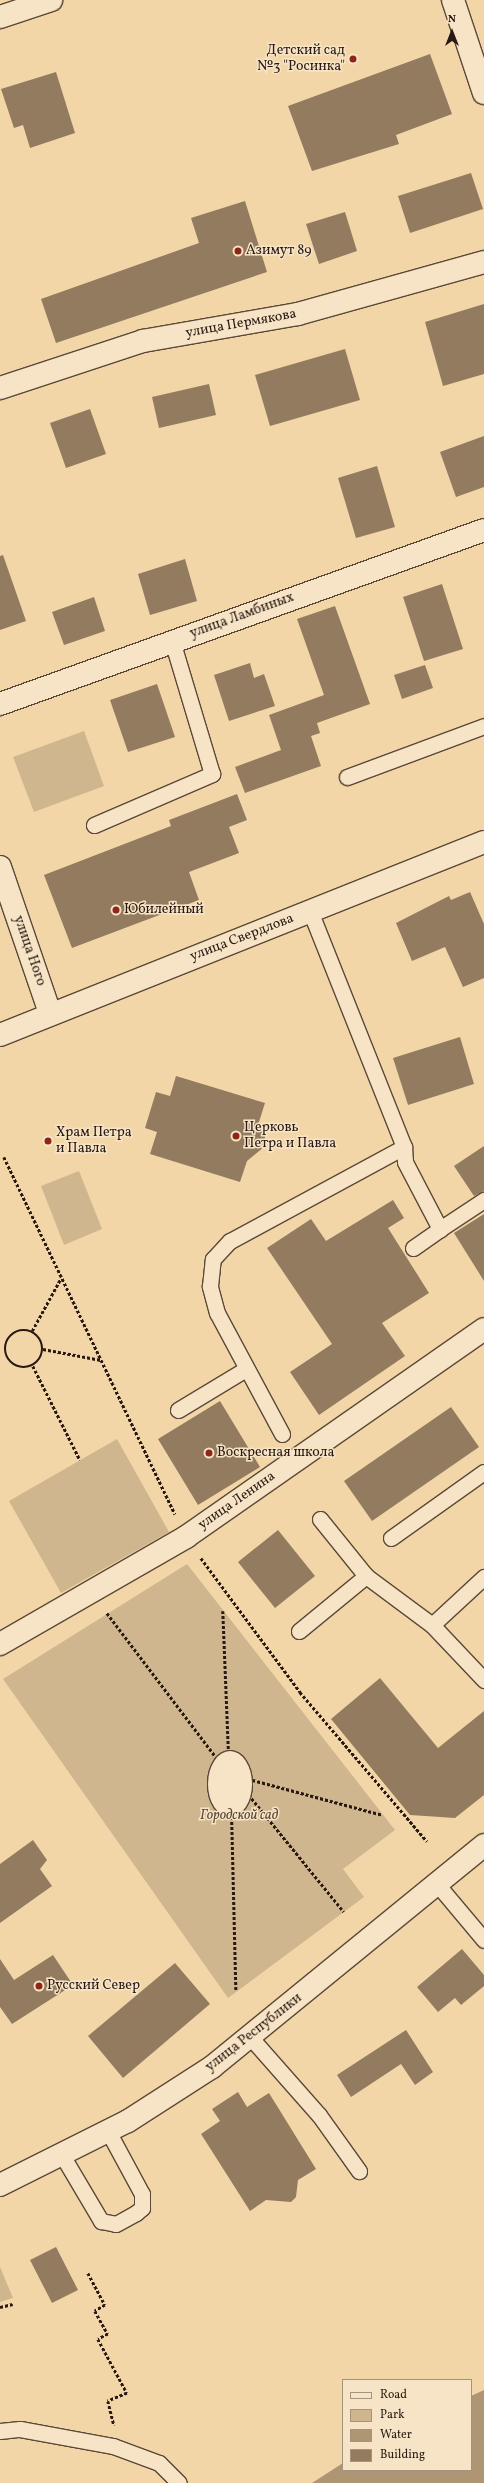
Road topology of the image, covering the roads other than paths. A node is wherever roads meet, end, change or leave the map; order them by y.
1 (51, 0) edge
2 (453, 0) edge
3 (0, 17) edge
4 (484, 93) edge
5 (484, 262) edge
6 (0, 388) edge
7 (484, 530) edge
8 (172, 641) junction
9 (0, 704) edge
10 (484, 726) edge
11 (347, 777) dead end
12 (94, 825) dead end
13 (484, 842) edge
14 (0, 867) edge
15 (310, 911) junction
16 (50, 1013) junction
17 (0, 1035) edge
18 (404, 1147) junction
19 (484, 1200) edge
20 (440, 1229) junction
21 (413, 1248) dead end
22 (484, 1329) edge
23 (246, 1369) junction
24 (178, 1410) dead end
25 (282, 1434) dead end
26 (484, 1472) edge
27 (320, 1519) dead end
28 (392, 1538) dead end
29 (366, 1576) junction
30 (484, 1577) edge
31 (432, 1625) junction
32 (299, 1631) dead end
33 (0, 1644) edge
34 (484, 1680) edge
35 (484, 1845) edge
36 (437, 1884) junction
37 (484, 1940) edge
38 (251, 2038) junction
39 (108, 2131) junction
40 (62, 2155) junction
41 (359, 2171) dead end
42 (0, 2185) edge
43 (0, 2431) edge
44 (179, 2483) edge

1 - 3 street
2 - 4 street
5 - 6 street, улица Пермякова
7 - 8 street, улица Ламбиных
8 - 9 street, улица Ламбиных
8 - 12 lane
10 - 11 lane
13 - 15 street, улица Свердлова
14 - 16 street, улица Ного
15 - 16 street, улица Свердлова
15 - 18 lane
16 - 17 street, улица Свердлова
18 - 20 lane
18 - 23 lane
19 - 20 lane
20 - 21 lane
22 - 33 street, улица Ленина
23 - 24 lane
23 - 25 lane
26 - 28 lane
27 - 29 lane
29 - 31 lane
29 - 32 lane
30 - 31 lane
31 - 34 lane
35 - 36 street, улица Республики
36 - 37 lane
36 - 38 street, улица Республики
38 - 39 street, улица Республики
38 - 41 lane
39 - 40 street, улица Республики
39 - 40 lane
40 - 42 street, улица Республики
43 - 44 lane

